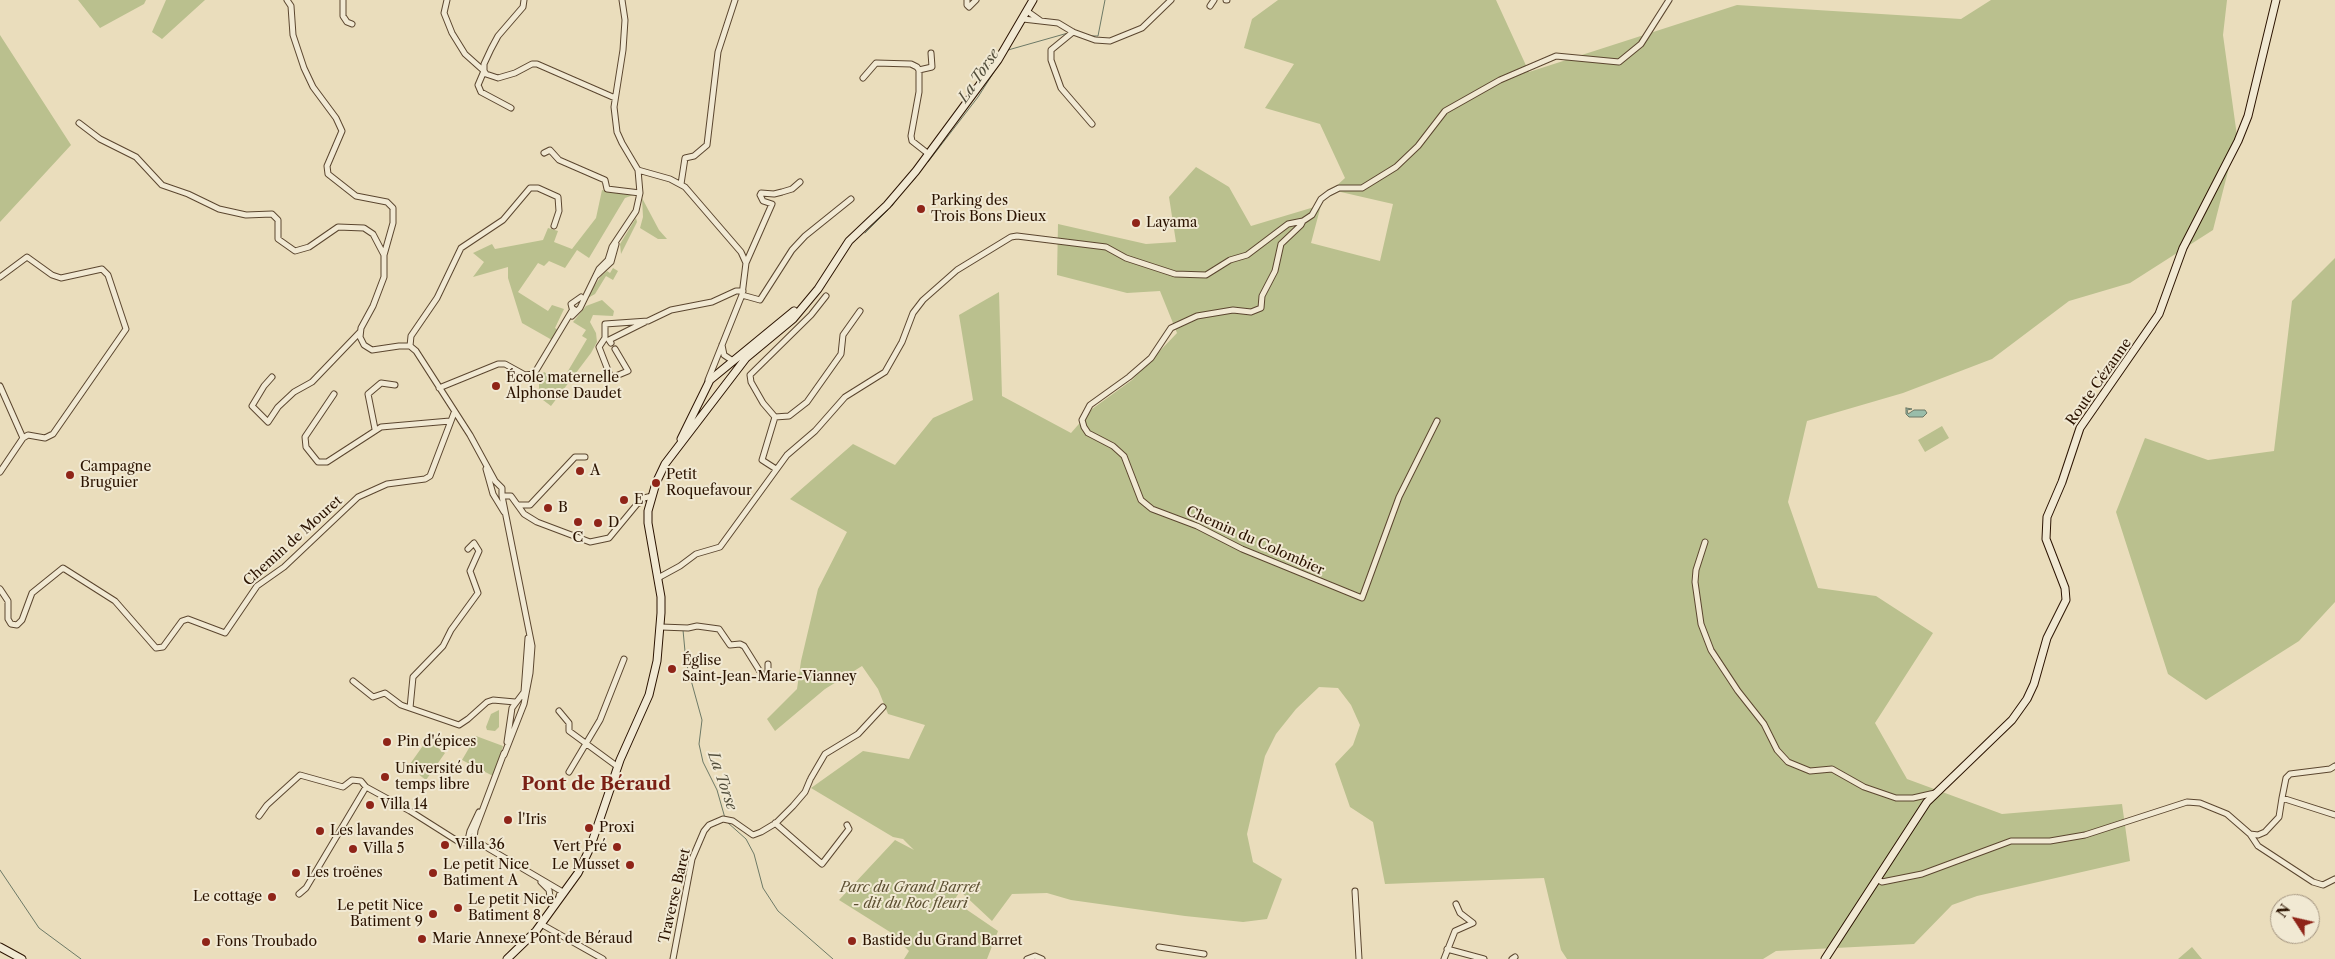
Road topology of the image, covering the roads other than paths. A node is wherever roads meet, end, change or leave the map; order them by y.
1 (287, 0) edge
2 (343, 0) edge
3 (447, 0) edge
4 (524, 0) edge
5 (622, 0) edge
6 (735, 0) edge
7 (967, 0) edge
8 (976, 0) edge
9 (1033, 0) edge
10 (1171, 0) edge
11 (1214, 0) edge
12 (1669, 0) edge
13 (2276, 0) edge
14 (1210, 6) dead end
15 (1027, 11) junction
16 (1023, 19) junction
17 (1042, 21) junction
18 (352, 24) dead end
19 (1073, 32) junction
20 (931, 53) dead end
21 (919, 70) junction
22 (484, 71) junction
23 (863, 78) dead end
24 (615, 98) junction
25 (511, 108) dead end
26 (79, 123) dead end
27 (1092, 124) dead end
28 (944, 133) junction
29 (926, 152) junction
30 (544, 153) dead end
31 (638, 170) junction
32 (644, 172) junction
33 (639, 182) junction
34 (800, 182) dead end
35 (681, 184) junction
36 (640, 193) junction
37 (896, 195) junction
38 (851, 199) dead end
39 (1303, 221) junction
40 (554, 226) dead end
41 (384, 255) junction
42 (746, 263) junction
43 (0, 277) edge
44 (743, 293) junction
45 (826, 296) dead end
46 (578, 302) junction
47 (575, 309) junction
48 (860, 311) dead end
49 (648, 321) junction
50 (781, 325) junction
51 (360, 331) junction
52 (790, 336) junction
53 (611, 343) dead end
54 (410, 346) junction
55 (720, 347) junction
56 (616, 350) dead end
57 (732, 361) junction
58 (726, 367) junction
59 (719, 372) junction
60 (272, 377) dead end
61 (729, 381) junction
62 (395, 385) dead end
63 (706, 385) junction
64 (0, 386) edge
65 (439, 388) junction
66 (334, 394) dead end
67 (694, 411) junction
68 (454, 412) junction
69 (702, 417) junction
70 (775, 417) junction
71 (1438, 420) dead end
72 (450, 421) junction
73 (460, 422) junction
74 (374, 429) junction
75 (448, 430) junction
76 (22, 438) junction
77 (677, 448) junction
78 (585, 457) dead end
79 (485, 464) junction
80 (776, 469) junction
81 (0, 472) edge
82 (502, 496) junction
83 (652, 496) junction
84 (518, 505) junction
85 (506, 516) junction
86 (1705, 542) dead end
87 (468, 549) dead end
88 (658, 578) junction
89 (0, 589) edge
90 (661, 627) junction
91 (624, 660) dead end
92 (768, 664) dead end
93 (353, 681) dead end
94 (500, 701) junction
95 (519, 701) junction
96 (883, 707) dead end
97 (410, 708) junction
98 (512, 711) junction
99 (559, 711) dead end
100 (518, 716) junction
101 (585, 744) junction
102 (504, 755) junction
103 (2335, 766) edge
104 (618, 767) junction
105 (569, 772) dead end
106 (366, 787) junction
107 (1935, 793) junction
108 (2282, 798) junction
109 (2335, 815) edge
110 (259, 816) dead end
111 (775, 824) junction
112 (847, 825) dead end
113 (2250, 834) junction
114 (453, 837) junction
115 (471, 838) junction
116 (467, 844) junction
117 (483, 845) junction
118 (538, 878) junction
119 (1877, 879) junction
120 (2335, 879) edge
121 (549, 890) junction
122 (1355, 890) dead end
123 (299, 894) dead end
124 (559, 896) junction
125 (1456, 904) dead end
126 (552, 906) junction
127 (541, 924) junction
128 (0, 947) edge
129 (1159, 947) dead end
130 (1447, 949) junction
131 (1204, 954) dead end
132 (22, 959) edge
133 (506, 959) edge
134 (603, 959) edge
135 (673, 959) edge
136 (1026, 959) edge
137 (1042, 959) edge
138 (1359, 959) edge
139 (1444, 959) edge
140 (1484, 959) edge
141 (1825, 959) edge

1 - 41 street
2 - 18 street
3 - 22 street
4 - 22 street
5 - 24 street
6 - 35 street
7 - 8 street
9 - 15 main road
10 - 19 street
11 - 14 street
12 - 39 street
13 - 107 main road, Route Cézanne
15 - 16 main road
15 - 17 street
16 - 17 street
16 - 28 main road
17 - 19 street
19 - 27 street
20 - 21 street
21 - 23 street
21 - 29 street
22 - 24 street
22 - 25 street
24 - 31 street
26 - 41 street
28 - 29 main road
28 - 37 main road
29 - 37 main road
30 - 36 street
31 - 32 street
31 - 33 street
32 - 33 street
32 - 35 street
33 - 36 street
34 - 42 street
35 - 42 street
36 - 46 street
37 - 50 main road
38 - 44 street
39 - 71 street, Chemin du Colombier
39 - 80 street
40 - 54 street
41 - 51 street
42 - 44 street
43 - 76 street
44 - 49 street
44 - 55 street
45 - 52 street
46 - 47 street
46 - 47 street
47 - 65 street
48 - 70 street
49 - 53 street
49 - 56 street
50 - 52 street
50 - 57 main road
50 - 61 main road
51 - 54 street
51 - 60 street
52 - 70 street
54 - 65 street
55 - 57 street
55 - 58 street
55 - 63 street
57 - 58 main road
58 - 59 main road
58 - 61 main road
59 - 61 main road
59 - 63 main road
61 - 69 main road
62 - 74 street
63 - 67 main road
64 - 76 street
65 - 68 street
66 - 74 street
67 - 69 main road
67 - 77 main road
68 - 72 street
68 - 73 street
69 - 77 main road
70 - 80 street
72 - 74 street
72 - 75 street
73 - 75 street
73 - 79 street
75 - 89 street, Chemin de Mouret
76 - 81 street
77 - 83 main road
78 - 84 street
79 - 82 street
79 - 85 street
80 - 88 street
82 - 84 street
82 - 85 street
83 - 84 street
83 - 88 main road
85 - 95 street
86 - 107 street
87 - 97 street
88 - 90 main road
90 - 92 street
90 - 104 main road
91 - 101 street
93 - 97 street
94 - 95 street
94 - 97 street
94 - 98 street
95 - 98 street
95 - 100 street
96 - 111 street, Traverse Baret
98 - 100 street
98 - 102 street
99 - 101 street
100 - 102 street
101 - 104 street
101 - 105 street
102 - 115 street
103 - 108 street
104 - 124 main road
106 - 110 street
106 - 114 street
106 - 123 street
107 - 119 main road, Route Cézanne
108 - 109 street
108 - 113 street
111 - 112 street
111 - 135 street, Traverse Baret
113 - 119 street
113 - 120 street
114 - 115 street
114 - 116 street
115 - 116 street
115 - 117 street
116 - 117 street
117 - 118 street
118 - 121 street
118 - 124 street
119 - 141 main road, Route Cézanne
121 - 124 street
121 - 126 street
122 - 138 street
124 - 126 main road
125 - 130 street
126 - 127 main road
126 - 133 main road
127 - 133 main road
127 - 134 street
128 - 132 main road
129 - 131 street
130 - 139 street
130 - 140 street
136 - 137 street

